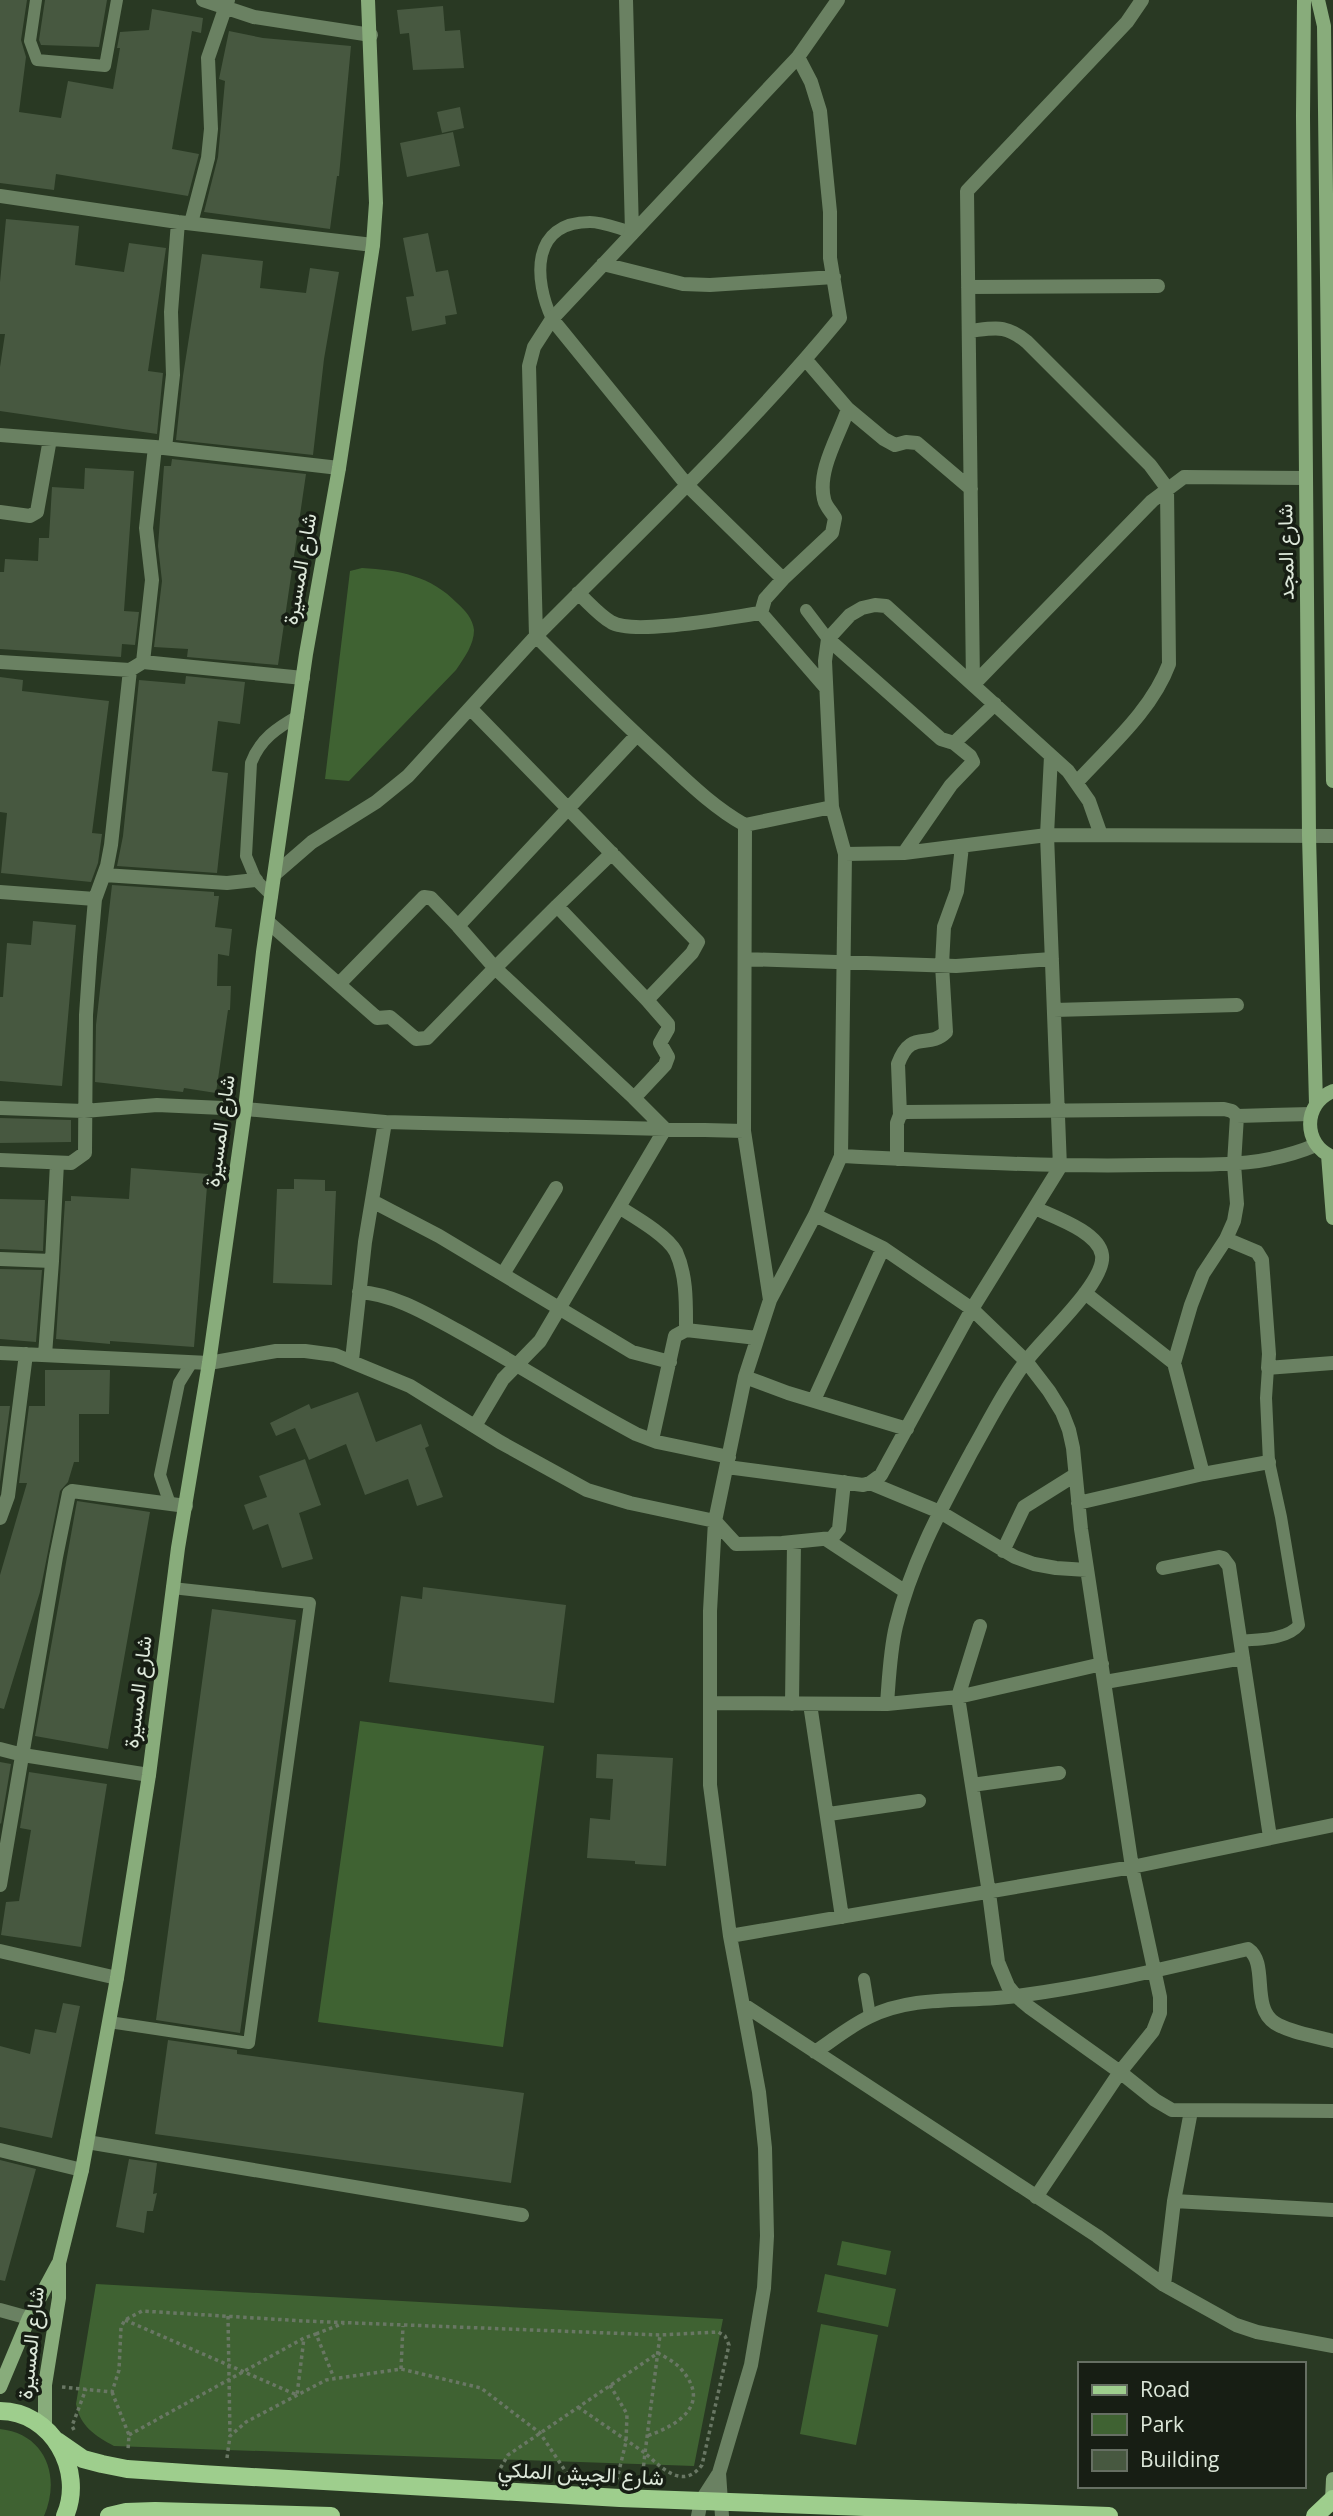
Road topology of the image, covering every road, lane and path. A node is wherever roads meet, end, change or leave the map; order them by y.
1 (36, 0) edge
2 (117, 0) edge
3 (203, 0) edge
4 (368, 0) edge
5 (626, 0) edge
6 (838, 0) edge
7 (1142, 0) edge
8 (1304, 0) edge
9 (1318, 0) edge
10 (227, 4) edge
11 (371, 35) junction
12 (798, 57) junction
13 (1329, 115) edge
14 (0, 196) edge
15 (184, 223) junction
16 (632, 232) junction
17 (373, 245) junction
18 (603, 264) junction
19 (834, 277) junction
20 (1158, 286) dead end
21 (968, 287) junction
22 (552, 319) junction
23 (969, 331) junction
24 (806, 360) junction
25 (848, 409) junction
26 (0, 435) edge
27 (50, 439) junction
28 (160, 448) junction
29 (339, 468) junction
30 (1306, 478) junction
31 (687, 485) junction
32 (1167, 488) junction
33 (971, 489) junction
34 (0, 512) edge
35 (783, 579) junction
36 (578, 593) junction
37 (806, 610) dead end
38 (761, 613) junction
39 (536, 636) junction
40 (828, 639) junction
41 (0, 662) edge
42 (143, 662) junction
43 (130, 670) junction
44 (303, 678) junction
45 (973, 685) junction
46 (827, 688) junction
47 (995, 704) junction
48 (471, 709) junction
49 (298, 716) junction
50 (636, 735) junction
51 (954, 743) junction
52 (1051, 756) junction
53 (1333, 781) edge
54 (1077, 782) junction
55 (832, 807) junction
56 (569, 809) junction
57 (745, 825) junction
58 (1047, 835) junction
59 (1101, 835) junction
60 (1309, 836) junction
61 (1333, 836) edge
62 (961, 846) junction
63 (612, 853) junction
64 (904, 853) junction
65 (845, 855) junction
66 (275, 874) junction
67 (104, 875) junction
68 (256, 880) junction
69 (0, 892) edge
70 (272, 896) junction
71 (95, 898) junction
72 (557, 906) junction
73 (268, 922) junction
74 (458, 926) junction
75 (745, 959) junction
76 (1052, 959) junction
77 (844, 963) junction
78 (942, 965) junction
79 (495, 968) junction
80 (339, 984) junction
81 (647, 1000) junction
82 (1237, 1005) dead end
83 (1054, 1010) junction
84 (1333, 1091) edge
85 (634, 1098) junction
86 (0, 1108) edge
87 (245, 1109) junction
88 (1313, 1109) junction
89 (1058, 1110) junction
90 (84, 1111) junction
91 (900, 1115) junction
92 (1237, 1116) junction
93 (385, 1122) junction
94 (665, 1129) junction
95 (744, 1131) junction
96 (1316, 1145) junction
97 (841, 1156) junction
98 (1331, 1156) edge
99 (897, 1159) junction
100 (0, 1160) edge
101 (57, 1163) junction
102 (1234, 1164) junction
103 (1060, 1167) junction
104 (556, 1188) dead end
105 (372, 1201) junction
106 (619, 1207) junction
107 (1035, 1208) junction
108 (816, 1215) junction
109 (1333, 1218) edge
110 (1226, 1239) junction
111 (883, 1248) junction
112 (0, 1259) edge
113 (52, 1261) junction
114 (503, 1274) junction
115 (359, 1292) junction
116 (1085, 1293) junction
117 (770, 1300) junction
118 (560, 1307) junction
119 (972, 1308) junction
120 (686, 1330) junction
121 (757, 1338) junction
122 (0, 1353) edge
123 (26, 1354) junction
124 (45, 1355) junction
125 (352, 1360) junction
126 (1026, 1361) junction
127 (192, 1362) junction
128 (670, 1362) junction
129 (209, 1363) junction
130 (1174, 1363) junction
131 (1333, 1363) edge
132 (517, 1365) junction
133 (1268, 1368) junction
134 (745, 1377) junction
135 (814, 1400) junction
136 (475, 1426) junction
137 (907, 1429) junction
138 (652, 1440) junction
139 (728, 1462) junction
140 (1269, 1462) junction
141 (1202, 1474) junction
142 (1075, 1475) junction
143 (844, 1482) junction
144 (870, 1483) junction
145 (4, 1496) edge
146 (1078, 1503) junction
147 (170, 1504) junction
148 (186, 1506) junction
149 (940, 1512) junction
150 (0, 1518) edge
151 (715, 1521) junction
152 (827, 1540) junction
153 (793, 1542) junction
154 (1003, 1550) junction
155 (1163, 1568) dead end
156 (1087, 1570) junction
157 (172, 1588) junction
158 (905, 1592) junction
159 (980, 1626) dead end
160 (1241, 1641) junction
161 (1243, 1658) junction
162 (1102, 1664) junction
163 (1105, 1682) junction
164 (958, 1697) junction
165 (710, 1703) junction
166 (792, 1704) junction
167 (810, 1704) junction
168 (887, 1704) junction
169 (0, 1749) edge
170 (23, 1755) junction
171 (1059, 1773) dead end
172 (149, 1775) junction
173 (972, 1785) junction
174 (919, 1801) dead end
175 (829, 1814) junction
176 (1333, 1825) edge
177 (1270, 1837) junction
178 (1132, 1867) junction
179 (0, 1885) edge
180 (989, 1893) junction
181 (842, 1917) junction
182 (730, 1936) junction
183 (0, 1951) edge
184 (1155, 1970) junction
185 (117, 1978) junction
186 (864, 1979) dead end
187 (1016, 1996) junction
188 (744, 2005) junction
189 (870, 2016) junction
190 (109, 2022) junction
191 (1333, 2041) edge
192 (815, 2052) junction
193 (1120, 2072) junction
194 (1191, 2111) junction
195 (1333, 2111) edge
196 (87, 2142) junction
197 (0, 2150) edge
198 (82, 2171) junction
199 (1036, 2197) junction
200 (1174, 2201) junction
201 (1333, 2210) edge
202 (522, 2214) dead end
203 (59, 2263) junction
204 (1164, 2285) junction
205 (0, 2310) edge
206 (228, 2316) junction
207 (29, 2318) junction
208 (125, 2319) junction
209 (346, 2322) junction
210 (403, 2325) junction
211 (316, 2334) junction
212 (660, 2335) junction
213 (304, 2338) junction
214 (1333, 2346) edge
215 (658, 2353) junction
216 (229, 2365) junction
217 (401, 2369) junction
218 (243, 2372) junction
219 (229, 2379) junction
220 (334, 2379) junction
221 (45, 2385) junction
222 (610, 2385) junction
223 (0, 2387) edge
224 (112, 2392) junction
225 (297, 2395) junction
226 (578, 2407) junction
227 (0, 2411) edge
228 (540, 2433) junction
229 (51, 2435) junction
230 (129, 2435) junction
231 (230, 2436) junction
232 (647, 2437) junction
233 (626, 2439) junction
234 (645, 2453) junction
235 (508, 2455) dead end
236 (225, 2467) dead end
237 (127, 2469) junction
238 (719, 2473) junction
239 (571, 2479) dead end
240 (1333, 2479) edge
241 (617, 2480) dead end
242 (642, 2480) dead end
243 (1332, 2499) edge
244 (699, 2509) edge
245 (722, 2509) edge
246 (65, 2516) edge
247 (109, 2516) edge
248 (331, 2516) edge
249 (1109, 2516) edge
250 (1315, 2516) edge

1 - 2 lane
3 - 10 street
4 - 11 street, شارع المسيرة
5 - 16 street
6 - 12 street
7 - 21 street
8 - 30 street, شارع المجد
9 - 13 street
10 - 11 street
10 - 15 street
11 - 17 street, شارع المسيرة
12 - 16 street
12 - 19 street
13 - 53 street
14 - 15 street
15 - 17 street
15 - 28 street
16 - 18 street
16 - 22 lane
17 - 29 street, شارع المسيرة
18 - 19 street
18 - 22 street
19 - 24 street
20 - 21 street
21 - 23 street
22 - 31 street
22 - 39 street
23 - 32 street
23 - 33 street
24 - 25 street
24 - 31 street
25 - 33 street
25 - 35 street
26 - 27 street
27 - 28 street
27 - 34 street
28 - 29 street
28 - 42 street
29 - 44 street, شارع المسيرة
30 - 32 street
30 - 60 street, شارع المجد
31 - 35 street
31 - 36 street
32 - 45 street
32 - 54 street
33 - 45 street
35 - 38 street
36 - 38 street
36 - 39 street
37 - 40 lane
38 - 46 street
39 - 48 street
39 - 50 street
40 - 45 street
40 - 46 street
40 - 51 street
41 - 43 street
42 - 43 street
42 - 44 street
43 - 67 street
44 - 49 street, شارع المسيرة
45 - 47 street
46 - 55 street
47 - 51 street
47 - 52 street
48 - 56 street
48 - 66 street
49 - 66 street, شارع المسيرة
49 - 68 lane
50 - 56 street
50 - 57 street
51 - 64 street
52 - 54 street
52 - 58 street
54 - 59 street
55 - 57 street
55 - 65 street
56 - 63 street
56 - 74 street
57 - 75 street
58 - 59 street
58 - 62 street
58 - 76 street
59 - 60 street
60 - 61 street
60 - 88 street, شارع المجد
62 - 64 street
62 - 78 street
63 - 72 street
63 - 81 street
64 - 65 street
65 - 77 street
66 - 70 street, شارع المسيرة
67 - 68 street
67 - 71 street
68 - 70 lane
69 - 71 street
70 - 73 street, شارع المسيرة
71 - 90 street
72 - 79 street
72 - 81 street
73 - 80 street
73 - 87 street, شارع المسيرة
74 - 79 street
74 - 80 street
75 - 77 street
75 - 95 street
76 - 78 street
76 - 83 street
77 - 78 street
77 - 97 street
78 - 91 street
79 - 80 street
79 - 85 street
81 - 85 street
82 - 83 street
83 - 89 street
84 - 88 street
85 - 94 street
86 - 90 street
87 - 90 street
87 - 93 street
87 - 129 street, شارع المسيرة
88 - 92 street
88 - 96 street, شارع المجد
89 - 91 street
89 - 92 street
89 - 103 street
90 - 101 street
91 - 99 street
92 - 102 street
93 - 94 street
93 - 105 street
94 - 95 street
94 - 106 street
95 - 117 street
96 - 98 street
96 - 102 street
97 - 99 street
97 - 108 street
98 - 109 street
99 - 103 street
100 - 101 street
101 - 113 street
102 - 103 street
102 - 110 street
103 - 107 street
104 - 114 street
105 - 114 street
105 - 115 street
106 - 118 street
106 - 120 street
107 - 116 street
107 - 119 street
108 - 111 street
108 - 117 street
110 - 130 street
110 - 133 street
111 - 119 street
111 - 135 street
112 - 113 street
113 - 124 street
114 - 118 street
115 - 125 street
115 - 132 street
116 - 126 street
116 - 130 street
117 - 121 street
118 - 128 street
118 - 132 street
119 - 126 street
119 - 137 street
120 - 121 street
120 - 128 street
121 - 134 street
122 - 123 street
123 - 124 street
123 - 145 street
124 - 127 street
125 - 129 street
125 - 136 street
126 - 142 street
126 - 149 street
127 - 129 street
127 - 147 lane
128 - 138 street
129 - 148 street, شارع المسيرة
130 - 141 street
131 - 133 street
132 - 136 street
132 - 138 street
133 - 140 lane
134 - 135 street
134 - 139 street
135 - 137 street
136 - 151 street
137 - 144 street
138 - 139 street
139 - 143 street
139 - 151 street
140 - 141 street
140 - 160 lane
141 - 146 street
142 - 146 street
142 - 154 street
143 - 144 street
143 - 152 street
144 - 149 street
145 - 150 street
146 - 156 street
147 - 148 street
147 - 170 street
148 - 157 street, شارع المسيرة
149 - 154 street
149 - 158 street
151 - 153 street
151 - 165 street
152 - 153 street
152 - 158 street
153 - 166 street
154 - 156 street
155 - 160 street
156 - 162 street
157 - 172 street, شارع المسيرة
157 - 190 lane
158 - 168 street
159 - 164 street
160 - 161 street
161 - 163 street
161 - 177 street
162 - 163 street
162 - 164 street
163 - 178 street
164 - 168 street
164 - 173 street
165 - 166 street
165 - 182 street
166 - 167 street
167 - 168 street
167 - 175 street
169 - 170 street
170 - 172 street
170 - 179 street
171 - 173 street
172 - 185 street, شارع المسيرة
173 - 180 street
174 - 175 street
175 - 181 street
176 - 177 street
177 - 178 street
178 - 180 street
178 - 184 street
180 - 181 street
180 - 187 street
181 - 182 street
182 - 188 street
183 - 185 street
184 - 187 street
184 - 191 street
184 - 193 street
185 - 190 street, شارع المسيرة
186 - 189 lane
187 - 189 street
187 - 193 street
188 - 192 street
188 - 238 street
189 - 192 street
190 - 196 street, شارع المسيرة
192 - 199 street
193 - 194 street
193 - 199 street
194 - 195 street
194 - 200 street
196 - 198 street, شارع المسيرة
196 - 202 street
197 - 198 street
198 - 203 street, شارع المسيرة
199 - 204 street
200 - 201 street
200 - 204 street
203 - 207 street, شارع المسيرة
203 - 221 street, شارع المسيرة
204 - 214 street
205 - 207 street
206 - 208 path
206 - 209 path
206 - 216 path
207 - 223 street, شارع المسيرة
208 - 216 path
208 - 224 path
209 - 210 path
209 - 211 path
210 - 212 path
210 - 217 path
211 - 213 path
211 - 220 path
212 - 215 path
212 - 234 path
213 - 218 path
213 - 225 path
215 - 222 path
215 - 232 path
215 - 232 path
216 - 218 path
216 - 219 path
217 - 220 path
217 - 228 path
218 - 219 path
218 - 225 path
219 - 230 path
219 - 231 path
220 - 225 path
221 - 224 path
221 - 229 street, شارع المسيرة
222 - 226 path
222 - 233 path
224 - 230 path
225 - 231 path
226 - 228 path
226 - 233 path
227 - 229 main road, شارع الجيش الملكي
228 - 235 path
228 - 239 path
229 - 237 main road, شارع الجيش الملكي
229 - 246 main road
230 - 237 path
231 - 236 path
232 - 234 path
233 - 234 path
233 - 241 path
234 - 242 path
237 - 244 main road, شارع الجيش الملكي
238 - 244 street
238 - 245 street
240 - 243 street
243 - 250 main road
244 - 245 main road, شارع الجيش الملكي
245 - 249 main road, شارع الجيش الملكي
247 - 248 main road

